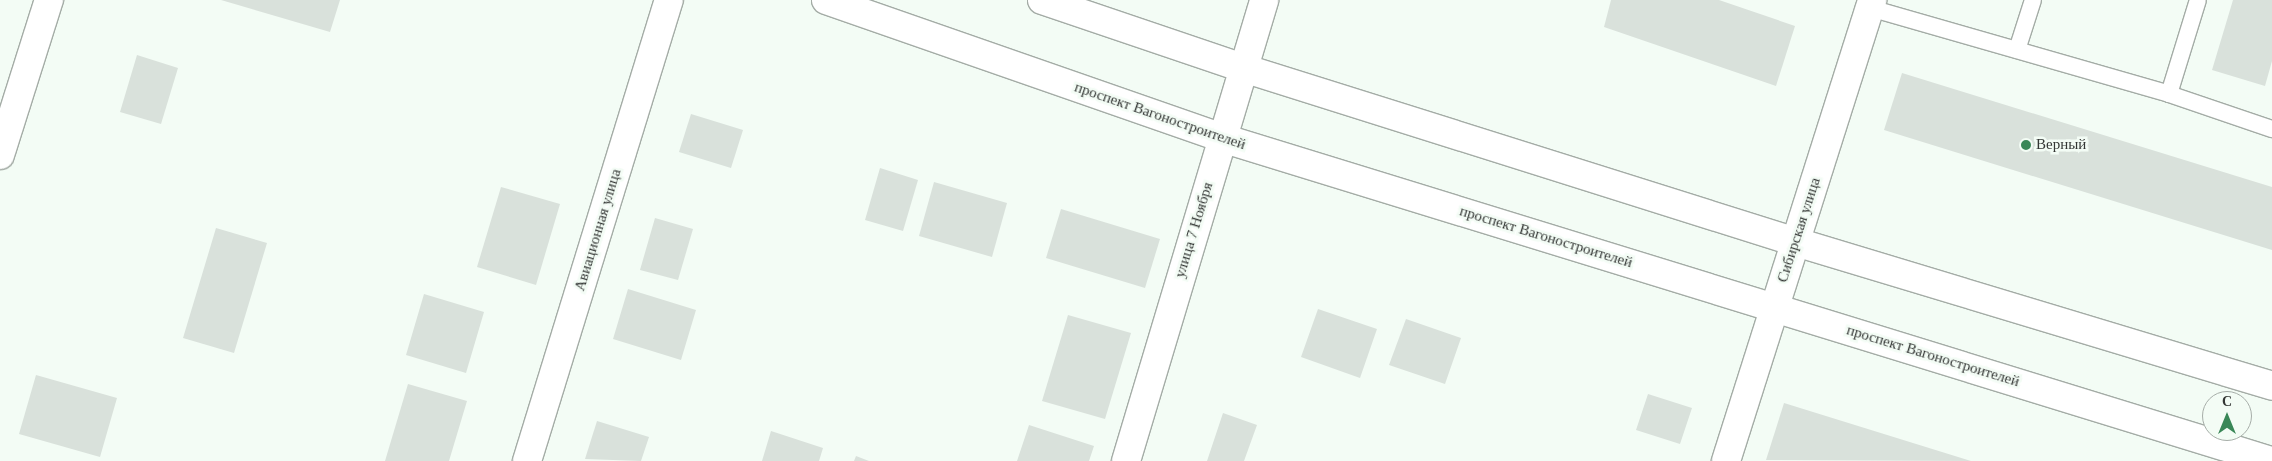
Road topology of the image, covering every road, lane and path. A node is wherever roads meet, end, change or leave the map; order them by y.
1 (49, 0) edge
2 (669, 0) edge
3 (826, 0) edge
4 (1042, 0) edge
5 (1264, 0) edge
6 (2033, 0) edge
7 (2198, 0) edge
8 (1871, 4) edge
9 (2017, 50) junction
10 (1243, 68) junction
11 (2169, 94) junction
12 (2272, 129) edge
13 (1222, 138) junction
14 (0, 155) edge
15 (1796, 242) junction
16 (1773, 306) junction
17 (2272, 386) edge
18 (527, 461) edge
19 (1126, 461) edge
20 (1726, 461) edge
21 (2271, 461) edge

1 - 14 main road
2 - 18 main road, Авиационная улица
3 - 13 main road, проспект Вагоностроителей
4 - 10 main road
5 - 10 main road, улица 7 Ноября
6 - 9 lane
7 - 11 lane
8 - 9 lane
8 - 15 main road, Сибирская улица
9 - 11 lane
10 - 13 main road, улица 7 Ноября
10 - 15 main road
11 - 12 lane
13 - 16 main road, проспект Вагоностроителей
13 - 19 main road, улица 7 Ноября
15 - 16 main road, Сибирская улица
15 - 17 main road
16 - 20 main road, Сибирская улица
16 - 21 main road, проспект Вагоностроителей

